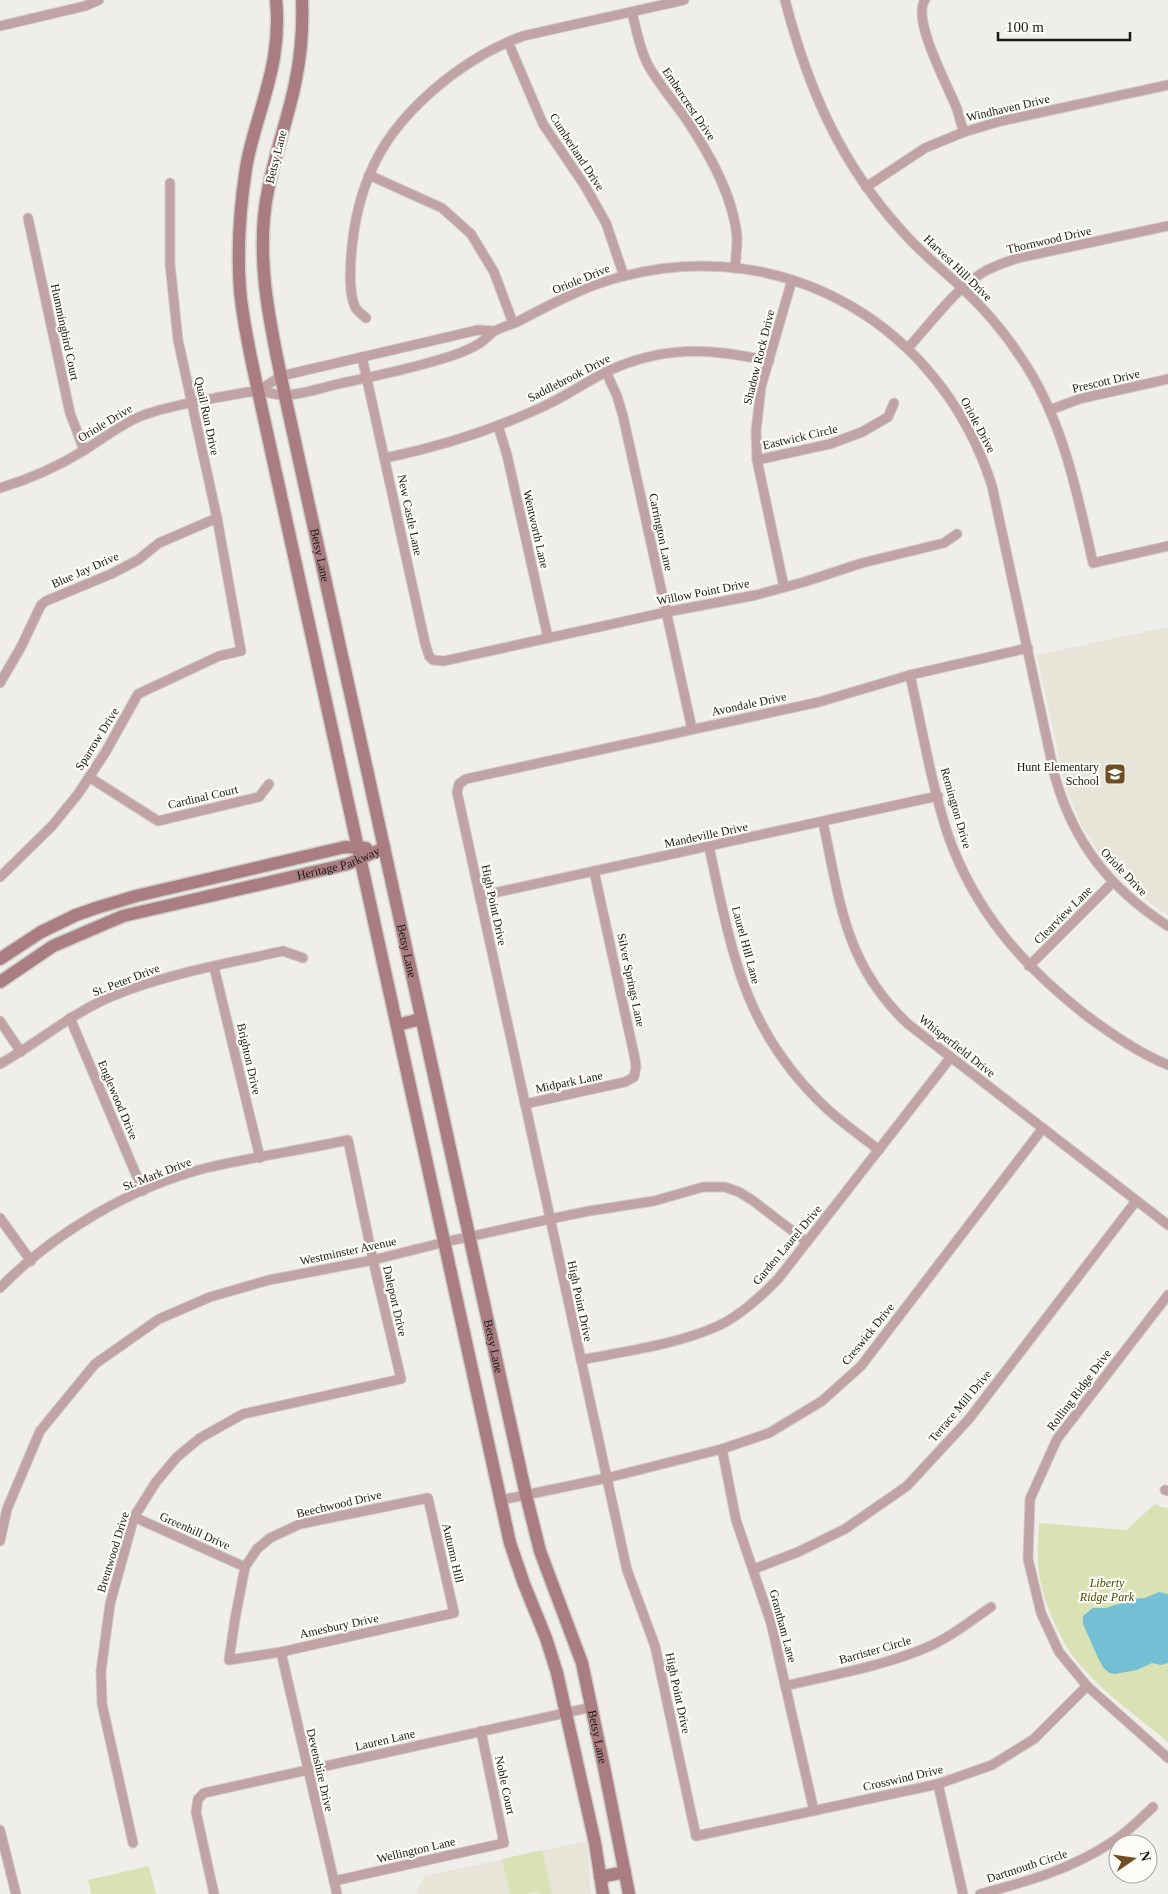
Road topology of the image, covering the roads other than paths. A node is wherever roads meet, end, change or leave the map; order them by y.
1 (99, 0) edge
2 (276, 0) edge
3 (302, 0) edge
4 (684, 0) edge
5 (785, 0) edge
6 (925, 0) edge
7 (632, 12) junction
8 (0, 26) edge
9 (508, 42) junction
10 (1168, 85) edge
11 (964, 132) junction
12 (369, 175) junction
13 (170, 183) dead end
14 (866, 187) junction
15 (28, 218) dead end
16 (1168, 226) edge
17 (735, 268) junction
18 (624, 276) junction
19 (792, 280) junction
20 (962, 288) junction
21 (366, 318) dead end
22 (514, 323) junction
23 (494, 331) junction
24 (908, 348) junction
25 (362, 357) junction
26 (769, 361) junction
27 (606, 372) junction
28 (281, 376) junction
29 (367, 378) junction
30 (1168, 379) edge
31 (258, 391) junction
32 (285, 396) junction
33 (191, 402) junction
34 (894, 403) dead end
35 (1050, 410) junction
36 (498, 426) junction
37 (84, 450) junction
38 (385, 458) junction
39 (757, 460) junction
40 (0, 488) edge
41 (217, 518) junction
42 (957, 534) dead end
43 (1168, 546) edge
44 (784, 587) junction
45 (666, 612) junction
46 (548, 638) junction
47 (1028, 648) junction
48 (241, 651) joint
49 (449, 660) joint
50 (910, 676) junction
51 (0, 682) edge
52 (692, 729) junction
53 (89, 777) junction
54 (474, 777) joint
55 (270, 784) dead end
56 (938, 796) junction
57 (823, 822) junction
58 (708, 847) junction
59 (384, 848) junction
60 (359, 853) junction
61 (594, 871) junction
62 (0, 877) edge
63 (1113, 882) junction
64 (480, 896) junction
65 (1168, 926) edge
66 (303, 958) dead end
67 (0, 959) edge
68 (1029, 966) junction
69 (214, 967) junction
70 (0, 982) edge
71 (70, 1018) junction
72 (421, 1019) junction
73 (0, 1021) edge
74 (397, 1025) junction
75 (21, 1052) junction
76 (951, 1057) junction
77 (0, 1064) edge
78 (1168, 1066) edge
79 (619, 1084) joint
80 (525, 1104) junction
81 (1043, 1128) junction
82 (348, 1140) joint
83 (879, 1150) junction
84 (260, 1158) junction
85 (143, 1191) junction
86 (1136, 1201) junction
87 (0, 1218) edge
88 (550, 1219) junction
89 (1168, 1225) edge
90 (469, 1237) junction
91 (445, 1242) junction
92 (807, 1242) junction
93 (373, 1260) junction
94 (31, 1261) junction
95 (0, 1288) edge
96 (1168, 1295) edge
97 (581, 1360) junction
98 (401, 1379) joint
99 (722, 1449) junction
100 (607, 1478) junction
101 (526, 1495) junction
102 (428, 1498) joint
103 (501, 1500) junction
104 (134, 1517) junction
105 (0, 1541) edge
106 (245, 1567) junction
107 (754, 1569) junction
108 (991, 1607) dead end
109 (454, 1613) joint
110 (281, 1652) junction
111 (229, 1660) joint
112 (785, 1686) junction
113 (1087, 1686) junction
114 (592, 1707) junction
115 (567, 1713) junction
116 (481, 1731) junction
117 (1168, 1758) edge
118 (307, 1770) junction
119 (938, 1784) junction
120 (1153, 1807) dead end
121 (814, 1811) junction
122 (0, 1832) edge
123 (696, 1836) joint
124 (133, 1843) dead end
125 (504, 1843) joint
126 (625, 1872) junction
127 (600, 1877) junction
128 (334, 1881) junction
129 (16, 1894) edge
130 (214, 1894) edge
131 (337, 1894) edge
132 (603, 1894) edge
133 (629, 1894) edge
134 (963, 1894) edge
135 (980, 1894) edge

1 - 8 street
2 - 31 main road, Betsy Lane
3 - 28 main road, Betsy Lane
4 - 7 street
5 - 14 street, Harvest Hill Drive
6 - 11 street
7 - 9 street
7 - 17 street, Embercrest Drive
9 - 12 street
9 - 18 street, Cumberland Drive
10 - 11 street, Windhaven Drive
11 - 14 street, Windhaven Drive
12 - 21 street
12 - 22 street
13 - 33 street, Quail Run Drive
14 - 20 street, Harvest Hill Drive
15 - 37 street, Hummingbird Court
16 - 20 street, Thornwood Drive
17 - 18 street, Oriole Drive
17 - 19 street, Oriole Drive
18 - 22 street, Oriole Drive
19 - 24 street, Oriole Drive
19 - 26 street, Shadow Rock Drive
20 - 24 street, Thornwood Drive
20 - 35 street, Harvest Hill Drive
22 - 23 street, Oriole Drive
23 - 25 street, Oriole Drive
23 - 29 street, Oriole Drive
24 - 47 street, Oriole Drive
25 - 28 street, Oriole Drive
25 - 29 street, New Castle Lane
26 - 27 street, Saddlebrook Drive
26 - 39 street, Shadow Rock Drive
27 - 36 street, Saddlebrook Drive
27 - 45 street, Carrington Lane
28 - 31 street, Oriole Drive
28 - 32 main road, Betsy Lane
29 - 32 street, Oriole Drive
29 - 38 street, New Castle Lane
30 - 35 street, Prescott Drive
31 - 32 street, Oriole Drive
31 - 33 street, Oriole Drive
31 - 60 main road, Betsy Lane
32 - 59 main road, Betsy Lane
33 - 37 street, Oriole Drive
33 - 41 street, Quail Run Drive
34 - 39 street, Eastwick Circle
35 - 43 street, Harvest Hill Drive
36 - 38 street, Saddlebrook Drive
36 - 46 street, Wentworth Lane
37 - 40 street, Oriole Drive
38 - 49 street, New Castle Lane
39 - 44 street, Shadow Rock Drive
41 - 48 street, Quail Run Drive
41 - 51 street, Blue Jay Drive
42 - 44 street, Willow Point Drive
44 - 45 street, Willow Point Drive
45 - 46 street, Willow Point Drive
45 - 52 street, Carrington Lane
46 - 49 street, Willow Point Drive
47 - 50 street, Avondale Drive
47 - 63 street, Oriole Drive
48 - 53 street, Sparrow Drive
50 - 52 street, Avondale Drive
50 - 56 street, Remington Drive
52 - 54 street, Avondale Drive
53 - 55 street, Cardinal Court
53 - 62 street, Sparrow Drive
54 - 64 street, High Point Drive
56 - 57 street, Mandeville Drive
56 - 68 street, Remington Drive
57 - 58 street, Mandeville Drive
57 - 76 street, Whisperfield Drive
58 - 61 street, Mandeville Drive
58 - 83 street, Laurel Hill Lane
59 - 60 main road, Heritage Parkway
59 - 72 main road, Betsy Lane
60 - 67 main road, Heritage Parkway
60 - 70 main road, Heritage Parkway
60 - 74 main road, Betsy Lane
61 - 64 street, Mandeville Drive
61 - 79 street, Silver Springs Lane
63 - 65 street, Oriole Drive
63 - 68 street, Clearview Lane
64 - 80 street, High Point Drive
66 - 69 street, St. Peter Drive
68 - 78 street, Remington Drive
69 - 71 street, St. Peter Drive
69 - 84 street, Brighton Drive
71 - 75 street, St. Peter Drive
71 - 85 street, Englewood Drive
72 - 74 main road
72 - 90 main road, Betsy Lane
73 - 75 street
74 - 91 main road, Betsy Lane
75 - 77 street, St. Peter Drive
76 - 81 street, Whisperfield Drive
76 - 83 street, Garden Laurel Drive
79 - 80 street, Midpark Lane
80 - 88 street, High Point Drive
81 - 86 street, Whisperfield Drive
81 - 99 street, Creswick Drive
82 - 84 street, St. Mark Drive
82 - 93 street, Daleport Drive
83 - 92 street, Garden Laurel Drive
84 - 85 street, St. Mark Drive
85 - 94 street, St. Mark Drive
86 - 89 street, Whisperfield Drive
86 - 107 street, Terrace Mill Drive
87 - 94 street
88 - 90 street, Westminster Avenue
88 - 92 street, Westminster Avenue
88 - 97 street, High Point Drive
90 - 91 street, Westminster Avenue
90 - 101 main road, Betsy Lane
91 - 93 street, Westminster Avenue
91 - 103 main road, Betsy Lane
92 - 97 street, Garden Laurel Drive
93 - 98 street, Daleport Drive
93 - 105 street, Westminster Avenue
94 - 95 street, St. Mark Drive
96 - 113 street, Rolling Ridge Drive
97 - 100 street, High Point Drive
98 - 104 street, Brentwood Drive
99 - 100 street, Creswick Drive
99 - 107 street, Grantham Lane
100 - 101 street, Creswick Drive
100 - 123 street, High Point Drive
101 - 103 street, Creswick Drive
101 - 114 main road, Betsy Lane
102 - 106 street, Beechwood Drive
102 - 109 street, Autumn Hill
103 - 115 main road, Betsy Lane
104 - 106 street, Greenhill Drive
104 - 124 street, Brentwood Drive
106 - 111 street, Beechwood Drive
107 - 112 street, Grantham Lane
108 - 112 street, Barrister Circle
109 - 110 street, Amesbury Drive
110 - 111 street, Amesbury Drive
110 - 118 street, Devenshire Drive
112 - 121 street, Grantham Lane
113 - 117 street, Rolling Ridge Drive
113 - 119 street, Crosswind Drive
114 - 115 street, Lauren Lane
114 - 126 main road, Betsy Lane
115 - 116 street, Lauren Lane
115 - 127 main road, Betsy Lane
116 - 118 street, Lauren Lane
116 - 125 street, Noble Court
118 - 128 street, Devenshire Drive
118 - 130 street, Lauren Lane
119 - 121 street, Crosswind Drive
119 - 134 street
120 - 135 street, Dartmouth Circle
121 - 123 street, Crosswind Drive
122 - 129 street
125 - 128 street, Wellington Lane
126 - 127 main road
126 - 133 main road, Betsy Lane
127 - 132 main road, Betsy Lane
128 - 131 street, Devenshire Drive

